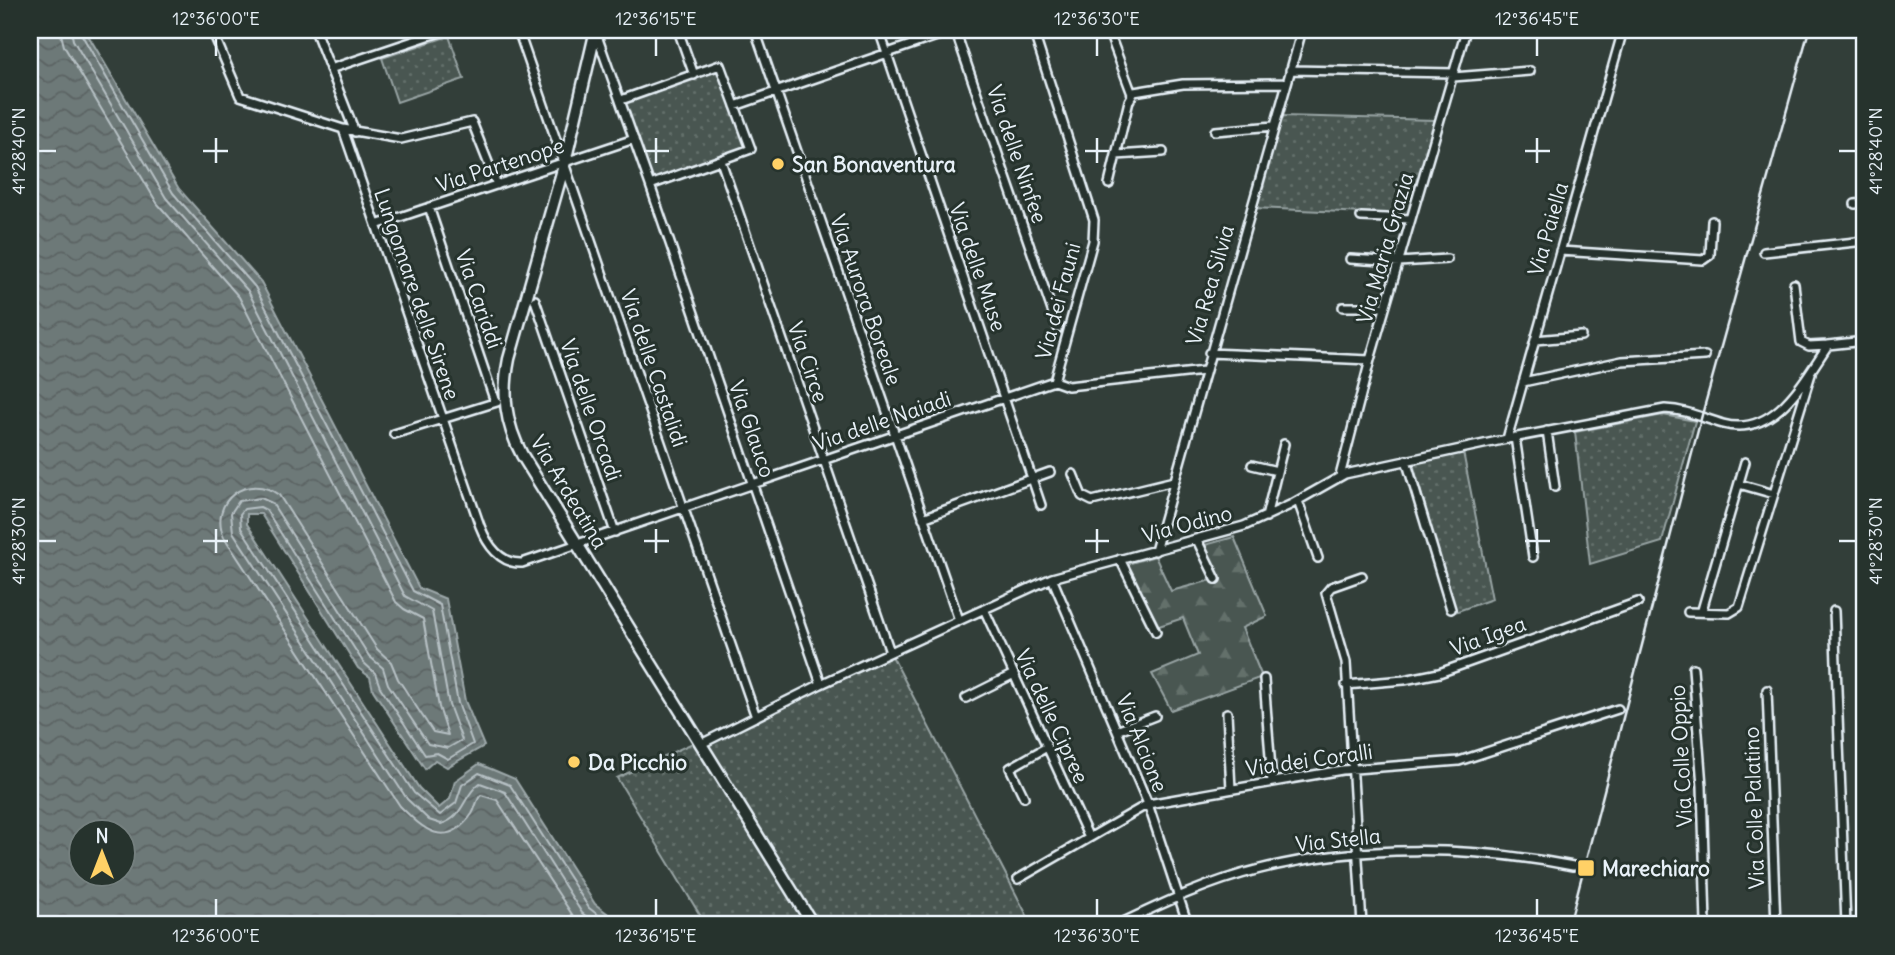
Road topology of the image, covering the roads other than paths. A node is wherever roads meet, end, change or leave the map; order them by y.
1 (212, 30) edge
2 (315, 30) edge
3 (446, 30) edge
4 (518, 30) edge
5 (678, 30) edge
6 (755, 30) edge
7 (879, 30) edge
8 (955, 30) edge
9 (1033, 30) edge
10 (1108, 30) edge
11 (1302, 30) edge
12 (1466, 30) edge
13 (1623, 30) edge
14 (596, 31) edge
15 (887, 52) junction
16 (330, 69) junction
17 (1290, 70) junction
18 (1530, 71) dead end
19 (694, 75) junction
20 (1454, 75) junction
21 (1286, 83) junction
22 (776, 91) junction
23 (1132, 94) junction
24 (621, 100) junction
25 (735, 106) junction
26 (1274, 127) junction
27 (343, 129) junction
28 (1215, 131) dead end
29 (355, 132) junction
30 (634, 139) junction
31 (1163, 152) dead end
32 (1116, 155) junction
33 (721, 161) junction
34 (565, 162) junction
35 (1109, 184) dead end
36 (497, 185) junction
37 (650, 185) junction
38 (1865, 203) edge
39 (1855, 204) dead end
40 (429, 207) junction
41 (1361, 217) dead end
42 (1411, 219) junction
43 (1713, 221) dead end
44 (376, 225) junction
45 (1865, 241) edge
46 (1560, 251) junction
47 (1763, 252) dead end
48 (1350, 259) dead end
49 (1447, 259) dead end
50 (1399, 262) junction
51 (1794, 284) dead end
52 (535, 300) dead end
53 (1343, 307) dead end
54 (1385, 307) junction
55 (1058, 328) dead end
56 (1581, 335) dead end
57 (1535, 340) junction
58 (1865, 341) edge
59 (1828, 345) junction
60 (1209, 353) junction
61 (1705, 356) dead end
62 (1370, 360) junction
63 (1813, 367) junction
64 (1204, 371) junction
65 (1054, 381) junction
66 (1523, 382) junction
67 (1004, 397) junction
68 (500, 403) junction
69 (442, 419) junction
70 (1547, 431) junction
71 (394, 434) dead end
72 (894, 436) junction
73 (1511, 438) junction
74 (1284, 444) dead end
75 (823, 460) junction
76 (1406, 460) junction
77 (1745, 462) dead end
78 (1252, 465) dead end
79 (1277, 471) junction
80 (1050, 472) dead end
81 (1073, 474) dead end
82 (1340, 476) junction
83 (1032, 479) junction
84 (1174, 481) junction
85 (1739, 484) junction
86 (753, 485) junction
87 (1555, 487) dead end
88 (1774, 494) junction
89 (1298, 501) junction
90 (1041, 505) dead end
91 (683, 508) junction
92 (1266, 517) junction
93 (923, 518) junction
94 (615, 532) junction
95 (1198, 540) junction
96 (578, 544) junction
97 (1155, 551) junction
98 (1533, 557) dead end
99 (1318, 558) dead end
100 (1120, 559) junction
101 (1362, 576) dead end
102 (1052, 578) junction
103 (1216, 579) dead end
104 (1638, 601) dead end
105 (984, 608) junction
106 (1451, 609) dead end
107 (1702, 610) junction
108 (1834, 611) dead end
109 (1688, 612) dead end
110 (959, 620) junction
111 (1156, 632) dead end
112 (890, 652) junction
113 (1693, 668) dead end
114 (1014, 674) junction
115 (1264, 679) dead end
116 (821, 684) junction
117 (1346, 685) junction
118 (1767, 690) dead end
119 (966, 698) dead end
120 (1618, 709) dead end
121 (1227, 713) dead end
122 (1155, 716) dead end
123 (756, 717) junction
124 (1119, 730) junction
125 (701, 744) junction
126 (1047, 747) junction
127 (1352, 769) junction
128 (1272, 782) junction
129 (1231, 789) junction
130 (1024, 797) dead end
131 (1148, 804) junction
132 (1089, 838) junction
133 (1357, 853) junction
134 (1573, 866) dead end
135 (1018, 879) dead end
136 (1179, 896) junction
137 (813, 925) edge
138 (1117, 925) edge
139 (1188, 925) edge
140 (1362, 925) edge
141 (1706, 925) edge
142 (1776, 925) edge
143 (1846, 925) edge

1 - 27 street
2 - 16 street
3 - 16 street
4 - 34 street, Via delle Castalidi
5 - 19 street
6 - 22 street, Via Aurora Boreale
7 - 15 street, Via delle Muse
8 - 15 street
8 - 55 street, Via delle Ninfee
9 - 65 street, Via dei Fauni
10 - 23 street
11 - 17 street, Via Rea Silvia
12 - 20 street, Via Maria Grazia
13 - 46 street, Via Paiella
14 - 24 street
14 - 34 main road, Via Ardeatina
15 - 22 street
15 - 67 street, Via delle Muse
16 - 29 street
17 - 20 street
17 - 21 street, Via Rea Silvia
18 - 20 street
19 - 24 street
19 - 25 street
20 - 42 street, Via Maria Grazia
21 - 23 street
21 - 26 street, Via Rea Silvia
22 - 25 street
22 - 72 street, Via Aurora Boreale
23 - 32 street
24 - 30 street, Via Glauco
25 - 33 street
26 - 28 street
26 - 60 street, Via Rea Silvia
27 - 29 street
27 - 44 street, Lungomare delle Sirene
29 - 36 street
30 - 34 street, Via Partenope
30 - 37 street, Via Glauco
31 - 32 street
32 - 35 street
33 - 37 street
33 - 75 street, Via Circe
34 - 36 street, Via Partenope
34 - 68 main road, Via Ardeatina
34 - 91 street, Via delle Castalidi
36 - 40 street, Via Partenope
37 - 86 street, Via Glauco
38 - 39 street
40 - 44 street, Via Partenope
40 - 68 street, Via Cariddi
41 - 42 street
42 - 50 street, Via Maria Grazia
43 - 46 street
44 - 69 street, Lungomare delle Sirene
45 - 47 street
46 - 57 street, Via Paiella
48 - 50 street
49 - 50 street
50 - 54 street, Via Maria Grazia
51 - 59 street
52 - 94 street, Via delle Orcadi
53 - 54 street
54 - 62 street, Via Maria Grazia
56 - 57 street
57 - 66 street, Via Paiella
58 - 59 street
59 - 63 street, Via Odino
60 - 62 street
60 - 64 street, Via Rea Silvia
61 - 66 street
62 - 82 street, Via Maria Grazia
63 - 70 street, Via Odino
63 - 88 street
64 - 65 street, Via delle Naiadi
64 - 84 street, Via Rea Silvia
65 - 67 street, Via delle Naiadi
66 - 73 street, Via Paiella
67 - 72 street, Via delle Naiadi
67 - 83 street, Via delle Muse
68 - 69 street
68 - 96 main road, Via Ardeatina
69 - 71 street
69 - 96 street, Lungomare delle Sirene
70 - 73 street, Via Odino
70 - 87 street
72 - 75 street, Via delle Naiadi
72 - 93 street, Via Aurora Boreale
73 - 76 street, Via Odino
73 - 98 street
74 - 79 street
75 - 86 street, Via delle Naiadi
75 - 112 street, Via Circe
76 - 82 street, Via Odino
76 - 106 street
77 - 85 street
78 - 79 street
79 - 92 street
80 - 83 street
81 - 84 street
82 - 89 street, Via Odino
83 - 90 street, Via delle Muse
83 - 93 street
84 - 97 street, Via Rea Silvia
85 - 88 street
85 - 107 street
86 - 91 street, Via delle Naiadi
86 - 116 street, Via Glauco
88 - 107 street
89 - 92 street, Via Odino
89 - 99 street
91 - 94 street, Via delle Naiadi
91 - 123 street, Via delle Castalidi
92 - 95 street, Via Odino
93 - 110 street, Via Aurora Boreale
94 - 96 street, Via delle Naiadi
95 - 97 street, Via Odino
95 - 103 street
96 - 125 main road, Via Ardeatina
97 - 100 street, Via Odino
100 - 102 street, Via Odino
100 - 111 street, Via Odino
101 - 117 street
102 - 105 street, Via Odino
102 - 124 street, Via Alcione
104 - 117 street, Via Igea
105 - 110 street, Via Odino
105 - 114 street, Via delle Cipree
107 - 109 street
108 - 143 street
110 - 112 street, Via Odino
112 - 116 street, Via Odino
113 - 141 street, Via Colle Oppio
114 - 119 street
114 - 126 street, Via delle Cipree
115 - 128 street
116 - 123 street, Via Odino
117 - 127 street
118 - 142 street, Via Colle Palatino
120 - 127 street, Via dei Coralli
121 - 129 street
122 - 124 street
123 - 125 street, Via Odino
124 - 131 street, Via Alcione
125 - 137 main road, Via Ardeatina
126 - 130 street
126 - 132 street, Via delle Cipree
127 - 128 street, Via dei Coralli
127 - 133 street
128 - 129 street, Via dei Coralli
129 - 131 street, Via dei Coralli
131 - 132 street, Via dei Coralli
131 - 136 street, Via Alcione
132 - 135 street, Via dei Coralli
133 - 134 street, Via Stella
133 - 136 street, Via Stella
133 - 140 street
136 - 138 street, Via Stella
136 - 139 street, Via Alcione

